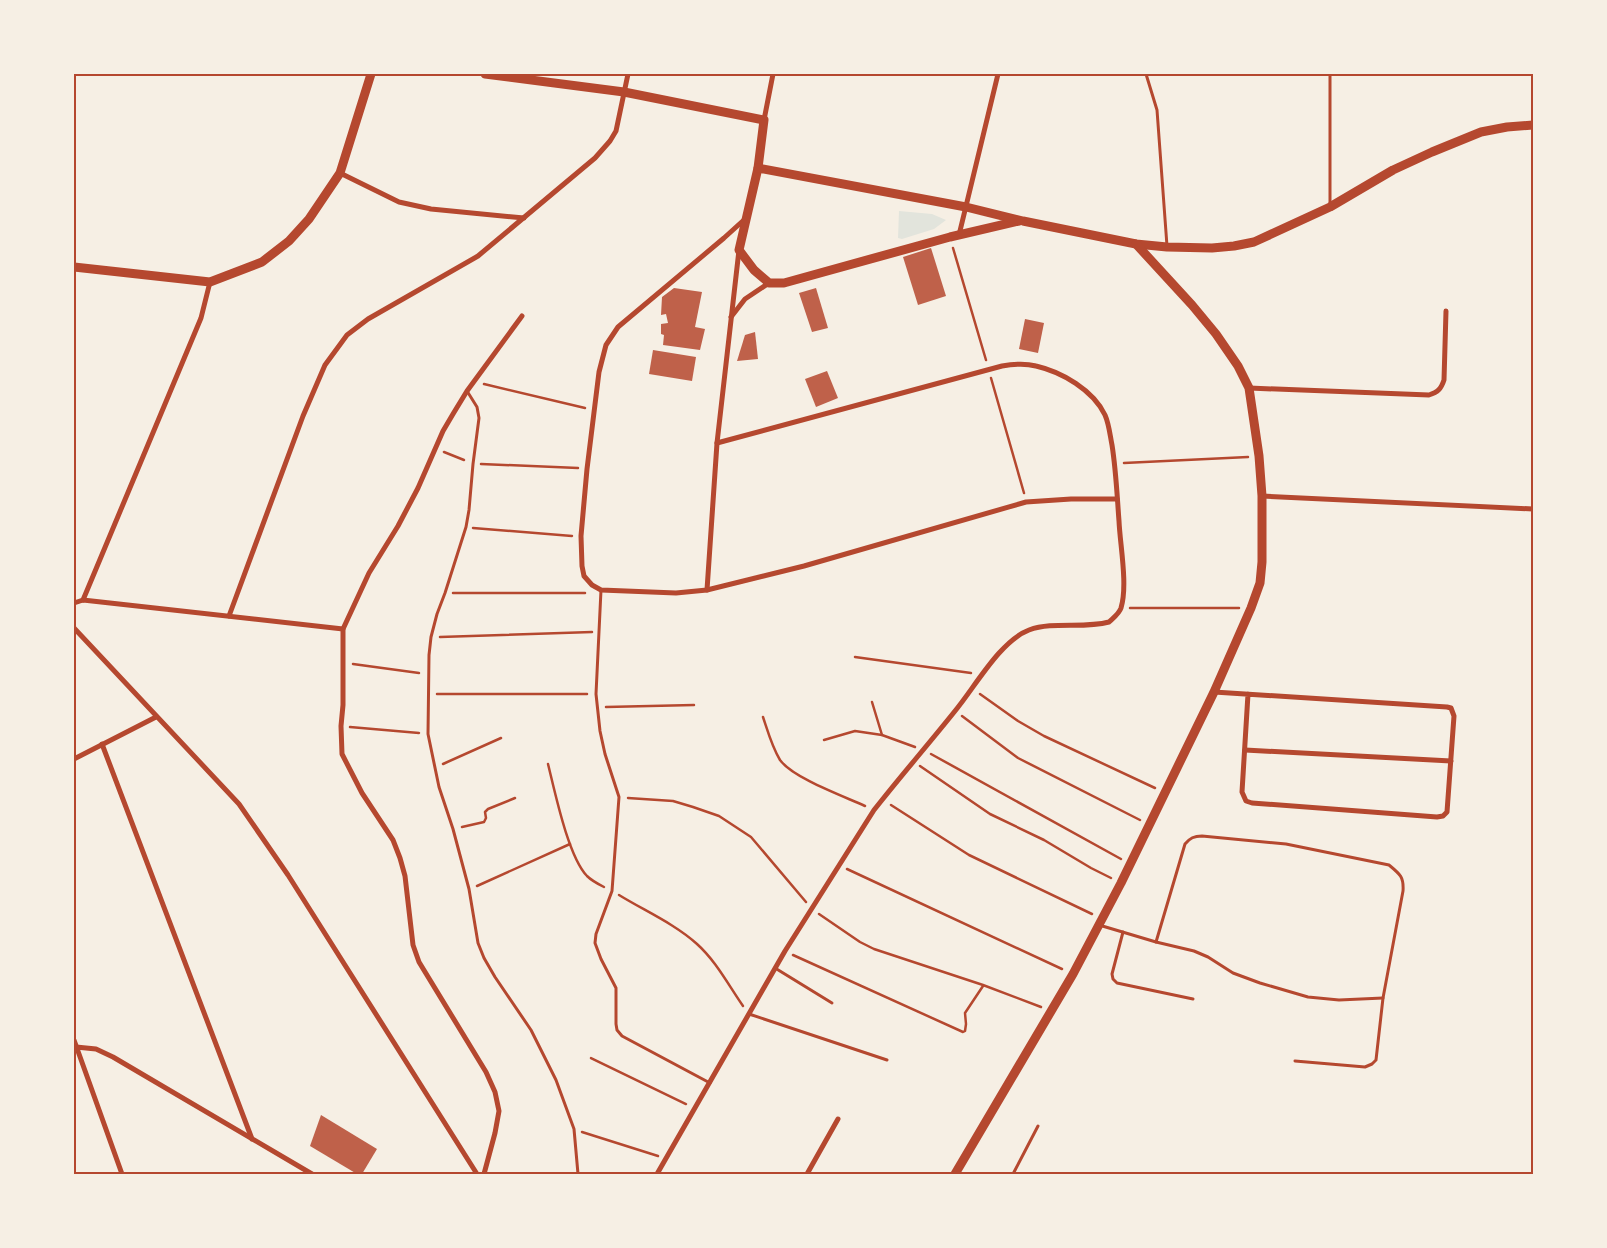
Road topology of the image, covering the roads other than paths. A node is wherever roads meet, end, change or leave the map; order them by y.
1 (371, 74) edge
2 (484, 74) edge
3 (628, 74) edge
4 (773, 74) edge
5 (998, 74) edge
6 (1146, 74) edge
7 (1330, 74) edge
8 (624, 92) junction
9 (764, 120) junction
10 (1533, 125) edge
11 (758, 168) junction
12 (340, 173) junction
13 (966, 207) junction
14 (1330, 207) junction
15 (524, 218) junction
16 (746, 218) junction
17 (1023, 221) junction
18 (959, 235) junction
19 (1136, 244) junction
20 (1167, 247) junction
21 (739, 250) junction
22 (74, 267) edge
23 (210, 282) junction
24 (769, 283) junction
25 (1446, 311) dead end
26 (522, 316) dead end
27 (731, 317) junction
28 (1249, 388) junction
29 (467, 391) junction
30 (717, 443) junction
31 (1262, 496) junction
32 (1117, 499) junction
33 (1533, 510) edge
34 (707, 590) junction
35 (601, 592) junction
36 (83, 600) junction
37 (74, 603) edge
38 (229, 616) junction
39 (74, 628) edge
40 (343, 629) junction
41 (1214, 692) junction
42 (1248, 694) junction
43 (156, 717) junction
44 (102, 744) junction
45 (1245, 750) junction
46 (74, 759) edge
47 (1452, 761) junction
48 (1101, 922) junction
49 (1123, 932) junction
50 (1156, 942) junction
51 (775, 968) junction
52 (1383, 998) junction
53 (1193, 999) dead end
54 (832, 1003) dead end
55 (748, 1014) junction
56 (74, 1040) edge
57 (75, 1047) edge
58 (887, 1060) dead end
59 (1295, 1061) dead end
60 (710, 1083) junction
61 (838, 1119) dead end
62 (1038, 1126) dead end
63 (252, 1139) junction
64 (122, 1174) edge
65 (312, 1174) edge
66 (476, 1174) edge
67 (484, 1174) edge
68 (578, 1174) edge
69 (657, 1174) edge
70 (807, 1174) edge
71 (955, 1174) edge
72 (1012, 1174) edge

1 - 12 street
2 - 8 street
3 - 8 street
4 - 9 street
5 - 13 street
6 - 20 lane
7 - 14 lane
8 - 9 street
8 - 15 street
9 - 11 street
10 - 14 street
11 - 13 street
11 - 16 street
12 - 15 street
12 - 23 street
13 - 17 street
13 - 18 street
14 - 20 street
15 - 38 street
16 - 21 street
16 - 35 street
17 - 18 street
17 - 19 street
18 - 24 street
19 - 20 street
19 - 28 street
21 - 24 street
21 - 27 street
22 - 23 street
23 - 36 street
24 - 27 street
25 - 28 street
26 - 29 street
27 - 30 street
28 - 31 street
29 - 40 street
29 - 68 lane
30 - 32 street
30 - 34 street
31 - 33 street
31 - 41 street
32 - 34 street
32 - 51 street
34 - 35 street
35 - 60 lane
36 - 37 street
36 - 38 street
38 - 40 street
39 - 43 street
40 - 67 street
41 - 42 street
41 - 48 street
42 - 45 street
42 - 47 street
43 - 44 street
43 - 66 street
44 - 46 street
44 - 63 street
45 - 47 street
45 - 47 street
48 - 49 lane
48 - 71 street
49 - 50 lane
49 - 53 lane
50 - 52 lane
50 - 52 lane
51 - 54 lane
51 - 55 street
52 - 59 lane
55 - 58 lane
55 - 60 street
56 - 57 street
57 - 63 street
57 - 64 street
60 - 69 street
61 - 70 street
62 - 72 lane
63 - 65 street

